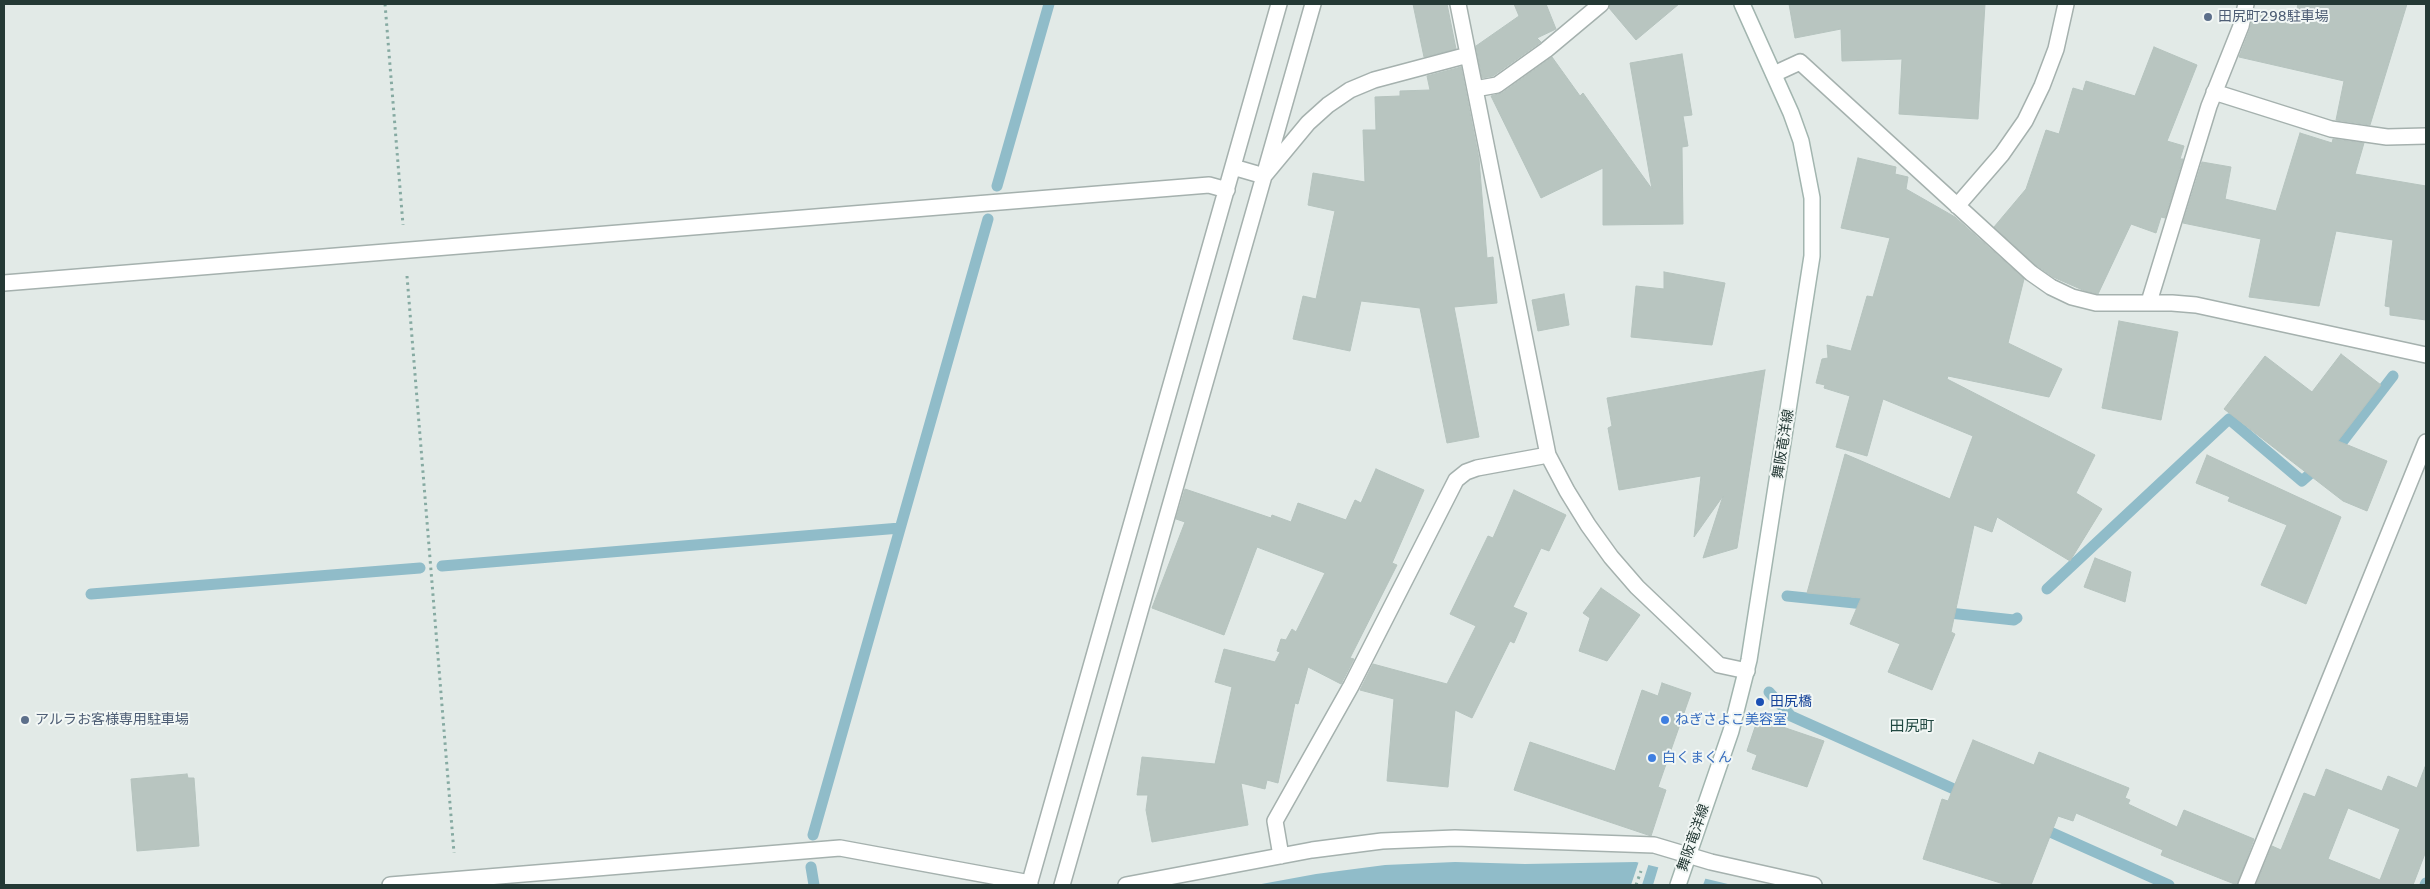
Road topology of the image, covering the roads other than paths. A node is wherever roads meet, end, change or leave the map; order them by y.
1 (1279, 4) edge
2 (1313, 4) edge
3 (1458, 4) edge
4 (1600, 4) edge
5 (1742, 4) edge
6 (2066, 4) edge
7 (2246, 4) edge
8 (1468, 55) junction
9 (1774, 74) junction
10 (1475, 89) junction
11 (2214, 92) junction
12 (2426, 136) edge
13 (1233, 167) junction
14 (1264, 176) junction
15 (1226, 190) junction
16 (1958, 206) junction
17 (4, 283) edge
18 (2149, 302) junction
19 (2426, 355) edge
20 (2426, 442) edge
21 (1548, 455) junction
22 (1747, 671) junction
23 (1689, 855) junction
24 (1281, 856) junction
25 (1030, 884) edge
26 (390, 885) edge
27 (1062, 885) edge
28 (1126, 885) edge
29 (1678, 885) edge
30 (1814, 885) edge
31 (2246, 885) edge

1 - 13 street
2 - 14 street
3 - 8 street
4 - 10 street
5 - 9 street, 舞阪竜洋線
6 - 16 street
7 - 11 street
8 - 10 street
8 - 14 street
9 - 16 street
9 - 22 street, 舞阪竜洋線
10 - 21 street
11 - 12 street
11 - 18 street
13 - 14 street
13 - 15 street
14 - 27 street
15 - 17 street
15 - 25 street
16 - 18 street
18 - 19 street
20 - 31 street
21 - 22 street
21 - 24 street
22 - 23 street, 舞阪竜洋線
23 - 24 street
23 - 29 street, 舞阪竜洋線
23 - 30 street
24 - 28 street
25 - 26 street

